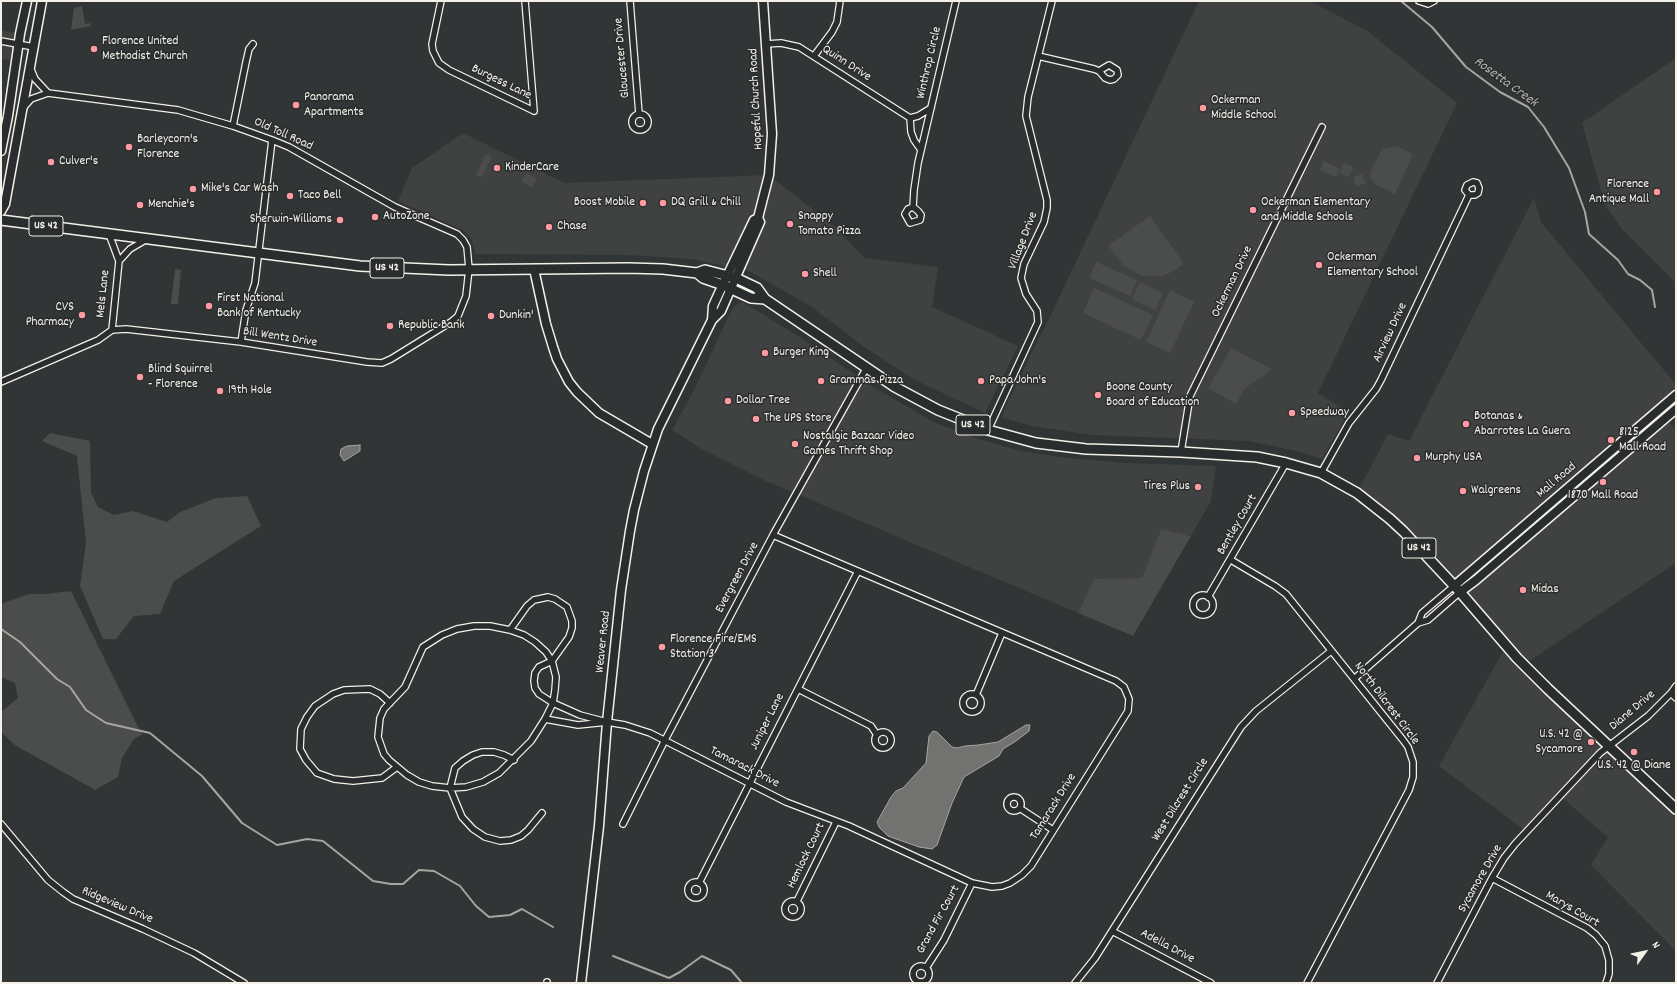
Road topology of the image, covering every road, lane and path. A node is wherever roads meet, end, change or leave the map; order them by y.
1 (27, 1) edge
2 (42, 1) edge
3 (441, 1) edge
4 (525, 1) edge
5 (630, 1) edge
6 (763, 1) edge
7 (840, 1) edge
8 (956, 1) edge
9 (1052, 1) edge
10 (1419, 1) edge
11 (1434, 1) edge
12 (1, 41) edge
13 (18, 44) junction
14 (253, 44) dead end
15 (766, 44) junction
16 (34, 47) junction
17 (814, 56) junction
18 (1038, 56) junction
19 (29, 66) junction
20 (1099, 71) dead end
21 (48, 93) junction
22 (24, 108) junction
23 (931, 108) junction
24 (639, 114) dead end
25 (910, 118) junction
26 (233, 126) junction
27 (1322, 127) dead end
28 (272, 140) junction
29 (921, 150) junction
30 (1, 151) edge
31 (1469, 196) dead end
32 (913, 207) dead end
33 (1, 210) edge
34 (1, 220) edge
35 (109, 234) junction
36 (147, 239) junction
37 (259, 253) junction
38 (119, 261) junction
39 (470, 269) junction
40 (534, 269) junction
41 (697, 273) junction
42 (732, 277) junction
43 (727, 286) junction
44 (765, 299) junction
45 (112, 330) junction
46 (241, 342) junction
47 (867, 367) junction
48 (1, 382) edge
49 (1676, 395) edge
50 (1676, 409) edge
51 (988, 430) junction
52 (652, 444) junction
53 (1181, 452) junction
54 (1286, 463) junction
55 (1321, 473) junction
56 (773, 535) junction
57 (1231, 560) junction
58 (858, 571) junction
59 (1457, 589) junction
60 (1208, 597) dead end
61 (1418, 623) junction
62 (510, 630) junction
63 (1002, 633) junction
64 (1331, 651) junction
65 (552, 661) junction
66 (1354, 679) junction
67 (1676, 686) edge
68 (798, 689) junction
69 (1671, 692) junction
70 (976, 695) dead end
71 (1676, 698) edge
72 (390, 703) junction
73 (552, 703) junction
74 (545, 719) junction
75 (607, 722) junction
76 (877, 735) dead end
77 (665, 740) junction
78 (1610, 746) junction
79 (514, 760) junction
80 (397, 767) junction
81 (749, 783) junction
82 (450, 788) junction
83 (1021, 808) dead end
84 (1676, 809) edge
85 (542, 813) dead end
86 (836, 822) junction
87 (1, 824) edge
88 (624, 824) dead end
89 (1053, 830) junction
90 (1492, 878) junction
91 (699, 883) dead end
92 (972, 883) junction
93 (797, 901) dead end
94 (1112, 930) junction
95 (926, 968) dead end
96 (244, 983) edge
97 (581, 983) edge
98 (1075, 983) edge
99 (1212, 983) edge
100 (1307, 983) edge
101 (1437, 983) edge
102 (1606, 983) edge

1 - 13 main road
2 - 16 main road
3 - 4 street, Burgess Lane
5 - 24 street, Gloucester Drive
6 - 15 main road, Hopeful Church Road
7 - 17 street
8 - 23 street, Winthrop Circle
9 - 18 street, Village Drive
10 - 11 street
12 - 13 street
13 - 16 street
13 - 30 main road
14 - 26 street
15 - 17 street, Quinn Drive
15 - 42 main road, Hopeful Church Road
16 - 19 main road
17 - 25 street, Quinn Drive
18 - 20 street
18 - 51 street, Village Drive
19 - 21 street
19 - 22 main road
21 - 22 street, Old Toll Road
21 - 26 street, Old Toll Road
22 - 33 main road
23 - 25 street
23 - 29 street, Winthrop Circle
25 - 29 street
26 - 28 street, Old Toll Road
27 - 53 street, Ockerman Drive
28 - 37 street
28 - 39 street, Old Toll Road
29 - 32 street, Winthrop Circle
31 - 55 street, Airview Drive
34 - 35 main road, US 42
35 - 36 main road, US 42
35 - 38 street, Mels Lane
36 - 37 main road, US 42
36 - 38 street, Mels Lane
37 - 39 main road, US 42
37 - 46 street
38 - 45 street, Mels Lane
39 - 40 main road, US 42
39 - 46 street, Bill Wentz Drive
40 - 41 main road, US 42
40 - 52 main road
41 - 42 main road, US 42
41 - 43 main road, US 42
42 - 43 main road, Weaver Road
42 - 44 main road, US 42
43 - 44 main road, US 42
43 - 52 main road, Weaver Road
44 - 47 main road, US 42
45 - 46 street, Bill Wentz Drive
45 - 48 street
47 - 51 main road, US 42
47 - 56 street, Evergreen Drive
49 - 59 main road, Mall Road
50 - 59 main road, Mall Road
51 - 53 main road, US 42
52 - 75 main road, Weaver Road
53 - 54 main road, US 42
54 - 55 main road, US 42
54 - 57 street, Bentley Court
55 - 59 main road, US 42
56 - 58 street, Tamarack Drive
56 - 77 street, Evergreen Drive
57 - 60 street, Bentley Court
57 - 64 street, North Dilcrest Circle
58 - 63 street, Tamarack Drive
58 - 68 street, Juniper Lane
59 - 61 street
59 - 61 street
59 - 78 main road, US 42
61 - 66 street
62 - 65 street
62 - 65 street
62 - 72 street
63 - 70 street
63 - 89 street, Tamarack Drive
64 - 66 street, North Dilcrest Circle
64 - 94 street, West Dilcrest Circle
65 - 73 street
65 - 73 street
66 - 100 street, North Dilcrest Circle
67 - 69 street, Diane Drive
68 - 76 street
68 - 81 street, Juniper Lane
69 - 71 street, Diane Drive
69 - 78 street, Diane Drive
72 - 80 street
72 - 80 street
73 - 74 street
73 - 75 street
74 - 75 street
74 - 79 street
75 - 77 street, Tamarack Drive
75 - 97 main road, Weaver Road
77 - 81 street, Tamarack Drive
77 - 88 street, Evergreen Drive
78 - 84 main road, US 42
78 - 90 street, Sycamore Drive
79 - 82 street
79 - 82 street
80 - 82 street
81 - 86 street, Tamarack Drive
81 - 91 street, Juniper Lane
82 - 85 street
83 - 89 street
86 - 92 street, Tamarack Drive
86 - 93 street, Hemlock Court
87 - 96 street, Ridgeview Drive
89 - 92 street, Tamarack Drive
90 - 101 street, Sycamore Drive
90 - 102 street, Marys Court
92 - 95 street, Grand Fir Court
94 - 98 street, West Dilcrest Circle
94 - 99 street, Adella Drive

